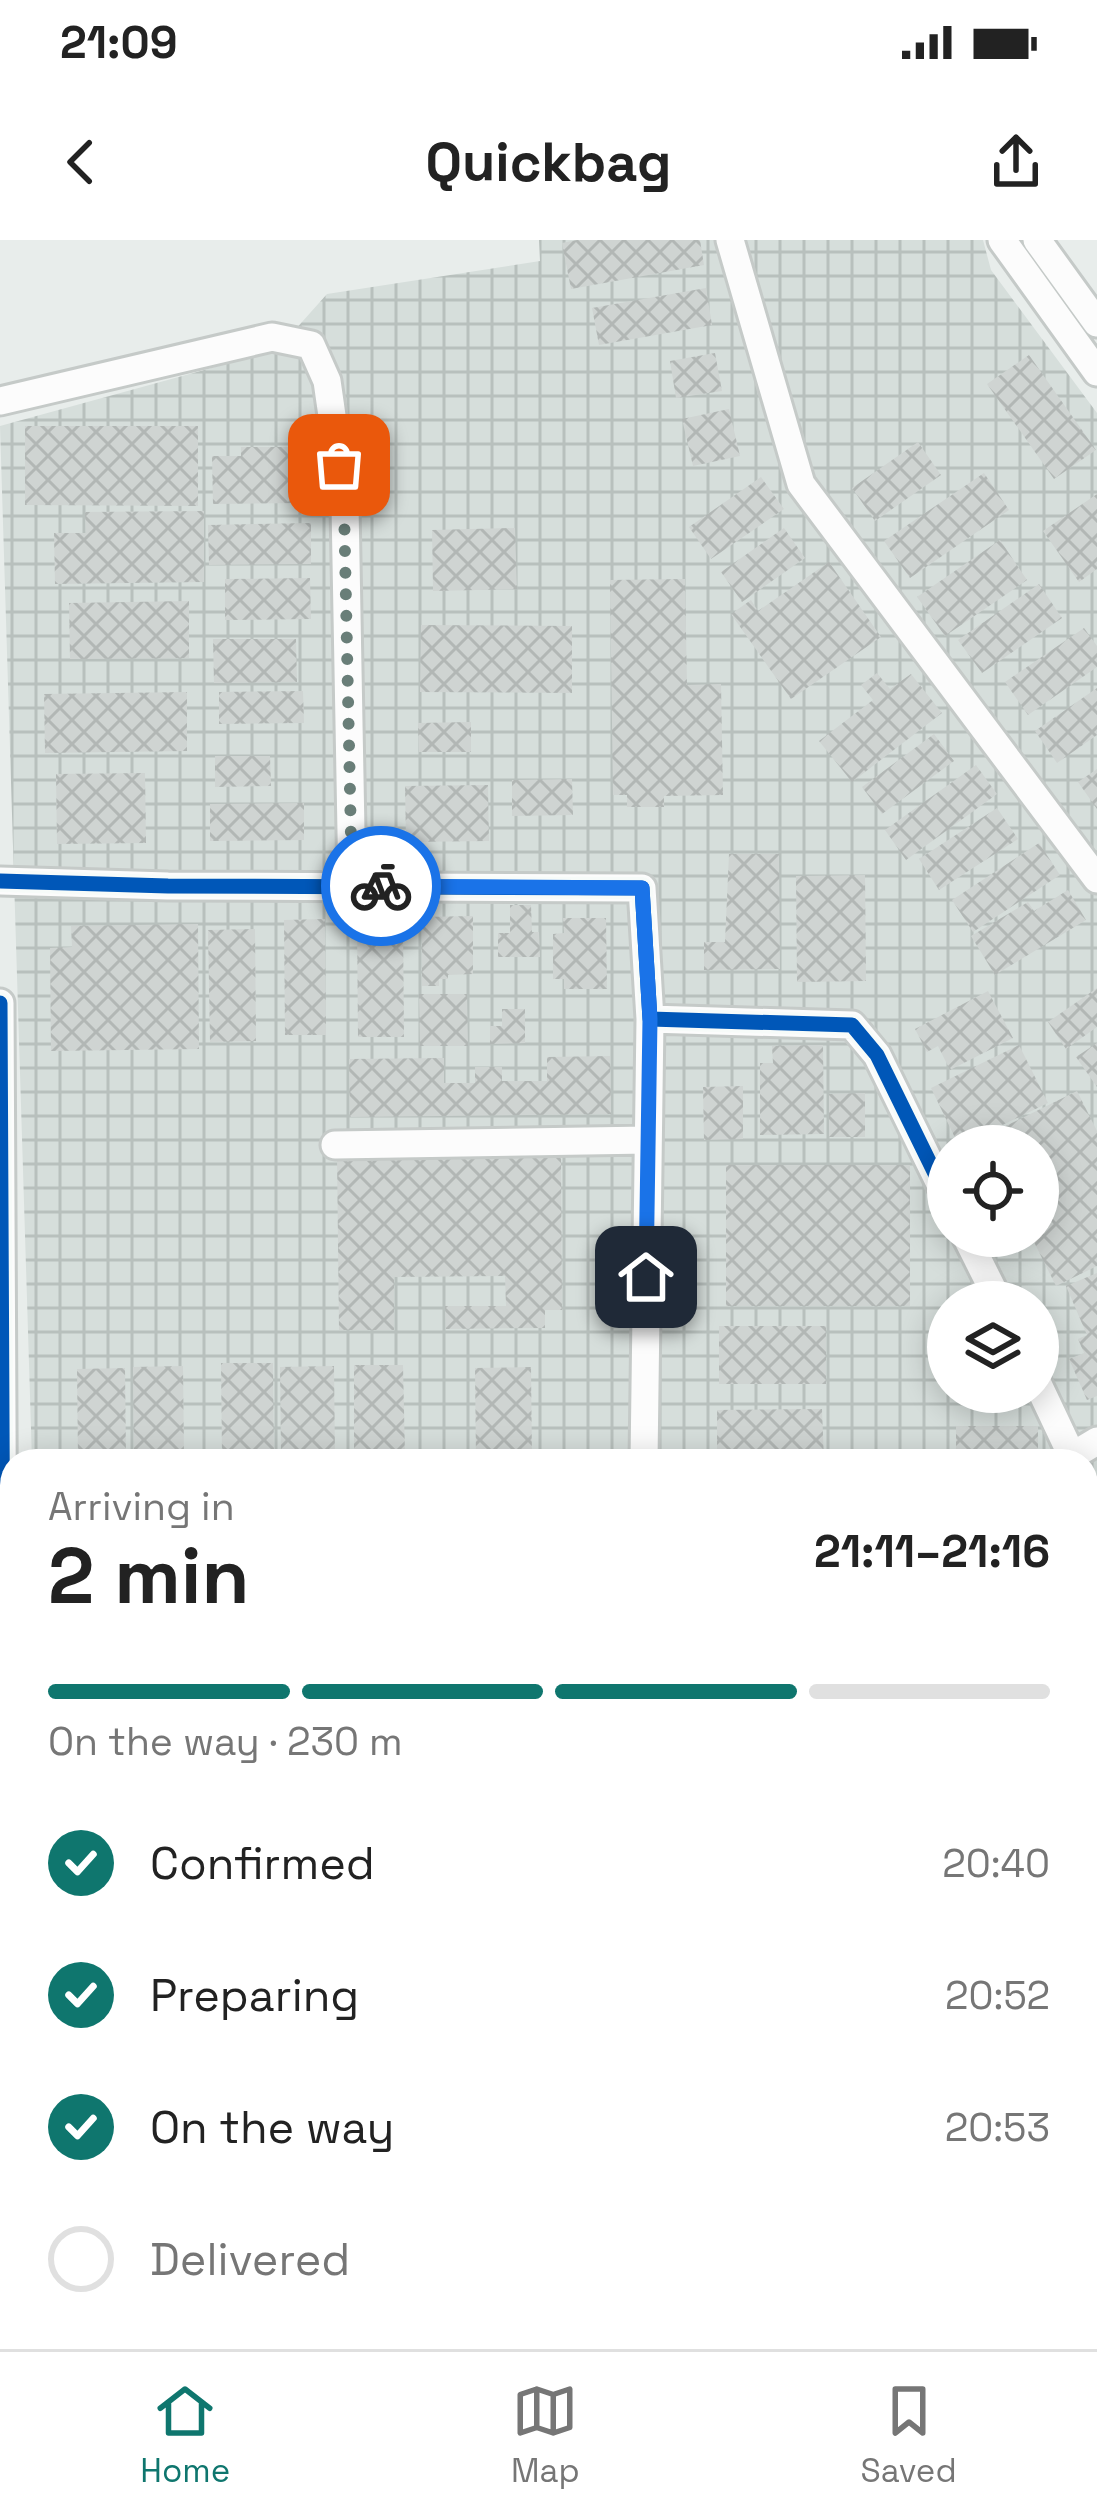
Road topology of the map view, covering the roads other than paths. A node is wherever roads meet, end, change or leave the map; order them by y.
1 (730, 240) edge
2 (1002, 240) edge
3 (1037, 240) edge
4 (1097, 322) edge
5 (1097, 372) edge
6 (0, 401) edge
7 (1097, 879) edge
8 (0, 881) edge
9 (352, 886) junction
10 (0, 1003) edge
11 (650, 1019) junction
12 (648, 1140) junction
13 (335, 1145) dead end
14 (927, 1157) edge
15 (1052, 1413) edge
16 (6, 1449) edge
17 (644, 1449) edge
18 (1068, 1449) edge

1 - 7 street
2 - 5 street
3 - 4 street
6 - 9 street
8 - 9 street
9 - 11 street
10 - 16 street
11 - 12 street
11 - 14 street
12 - 13 street
12 - 17 street
15 - 18 street

